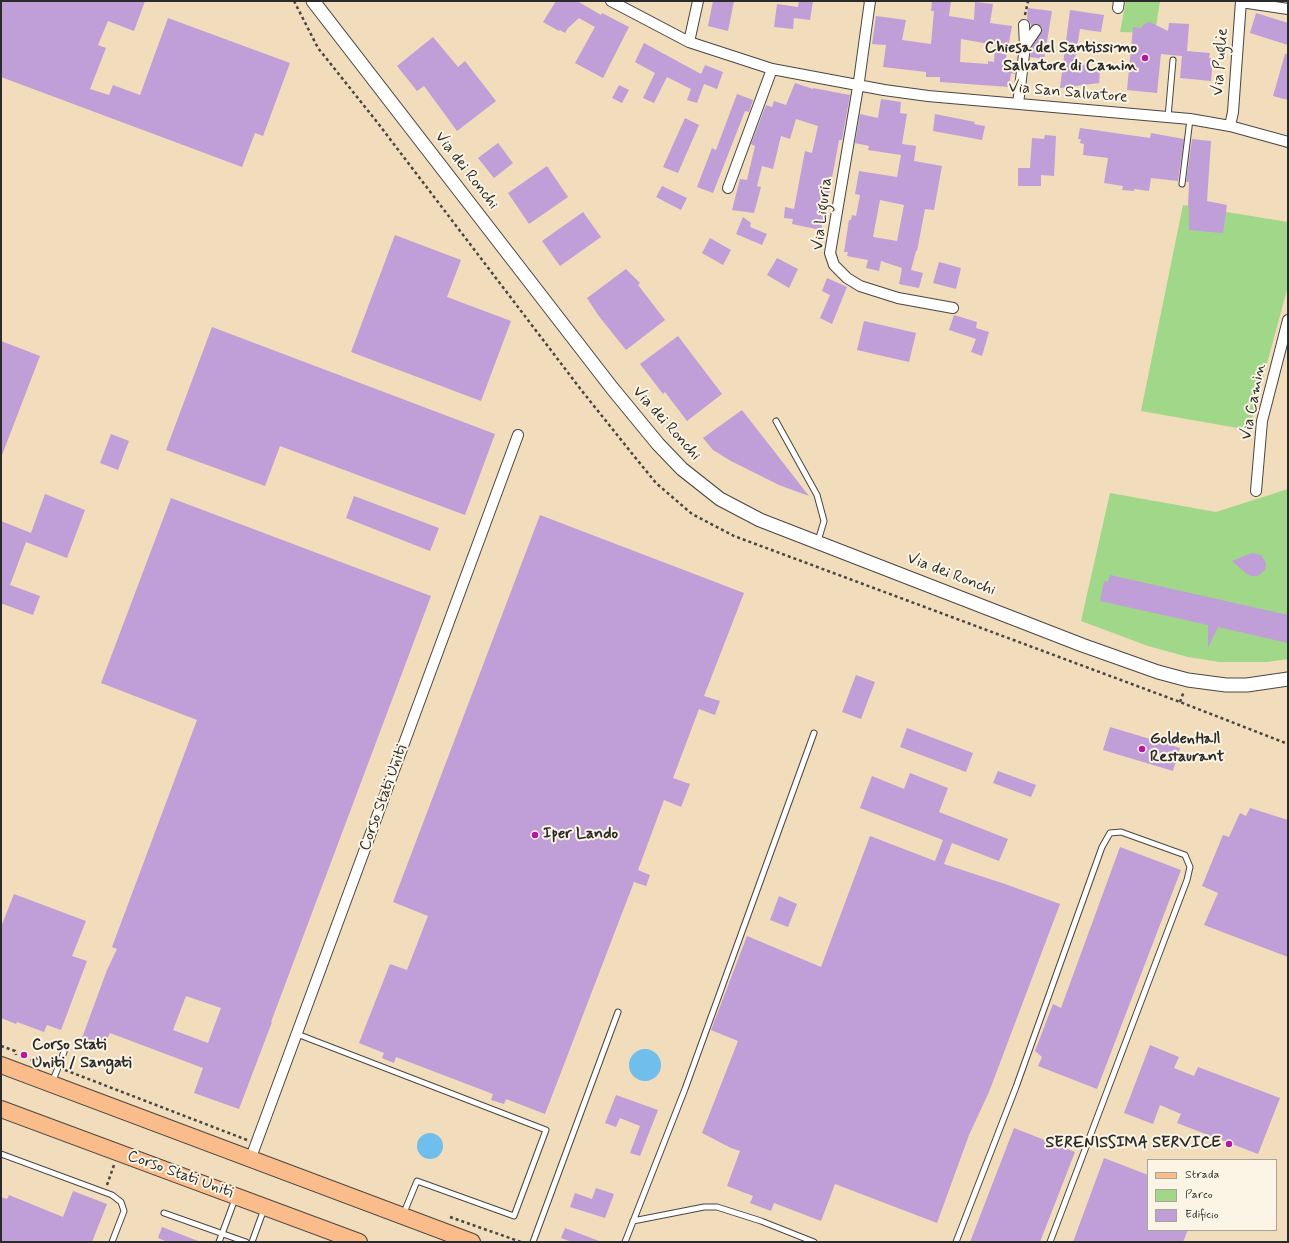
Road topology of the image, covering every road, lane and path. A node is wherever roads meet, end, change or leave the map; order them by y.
1 (294, 1) edge
2 (313, 1) edge
3 (611, 1) edge
4 (698, 1) edge
5 (870, 1) edge
6 (1241, 2) edge
7 (1288, 9) edge
8 (1024, 25) dead end
9 (1036, 30) dead end
10 (689, 42) junction
11 (1025, 46) junction
12 (1173, 60) dead end
13 (772, 69) junction
14 (858, 86) junction
15 (1018, 104) junction
16 (1168, 117) junction
17 (1190, 119) junction
18 (1230, 126) junction
19 (1288, 142) edge
20 (1182, 184) dead end
21 (728, 188) dead end
22 (953, 308) dead end
23 (1288, 320) edge
24 (776, 421) dead end
25 (518, 436) dead end
26 (1256, 491) dead end
27 (818, 541) junction
28 (1288, 679) edge
29 (814, 733) dead end
30 (1288, 744) edge
31 (618, 1012) dead end
32 (297, 1034) junction
33 (1, 1046) edge
34 (64, 1052) dead end
35 (21, 1057) dead end
36 (26, 1058) dead end
37 (48, 1063) dead end
38 (1, 1065) edge
39 (67, 1071) dead end
40 (51, 1084) junction
41 (1, 1109) edge
42 (244, 1139) dead end
43 (1, 1154) edge
44 (250, 1160) junction
45 (114, 1165) dead end
46 (104, 1192) junction
47 (236, 1196) junction
48 (265, 1206) junction
49 (164, 1213) dead end
50 (402, 1216) junction
51 (446, 1216) dead end
52 (633, 1221) junction
53 (222, 1234) junction
54 (112, 1242) edge
55 (219, 1242) edge
56 (246, 1242) edge
57 (252, 1242) edge
58 (359, 1242) edge
59 (472, 1242) edge
60 (521, 1242) edge
61 (533, 1242) edge
62 (625, 1242) edge
63 (813, 1242) edge
64 (956, 1242) edge
65 (1050, 1242) edge

1 - 30 path
2 - 27 street, Via dei Ronchi
3 - 10 street, Via San Salvatore
4 - 10 street
5 - 14 street, Via Liguria
6 - 7 street
6 - 18 street, Via Puglie
8 - 11 street
9 - 11 street
10 - 13 street, Via San Salvatore
11 - 15 street
12 - 16 lane
13 - 14 street, Via San Salvatore
13 - 21 street
14 - 15 street, Via San Salvatore
14 - 22 street, Via Liguria
15 - 16 street, Via San Salvatore
16 - 17 street, Via San Salvatore
17 - 18 street, Via San Salvatore
17 - 20 lane
18 - 19 street, Via San Salvatore
23 - 26 street, Via Camin
24 - 27 lane
25 - 32 street, Corso Stati Uniti
27 - 28 street, Via dei Ronchi
29 - 52 lane
31 - 61 lane
32 - 44 street, Corso Stati Uniti
32 - 50 lane
33 - 35 path
34 - 40 lane
36 - 37 path
38 - 40 main road
39 - 42 path
40 - 44 main road
41 - 47 main road, Corso Stati Uniti
43 - 46 lane
44 - 50 main road
45 - 46 path
46 - 54 lane
47 - 48 main road, Corso Stati Uniti
47 - 53 lane
48 - 57 lane
48 - 58 main road, Corso Stati Uniti
49 - 53 lane
50 - 59 main road
51 - 60 path
52 - 62 lane
52 - 63 lane
53 - 55 lane
53 - 56 lane
64 - 65 lane

